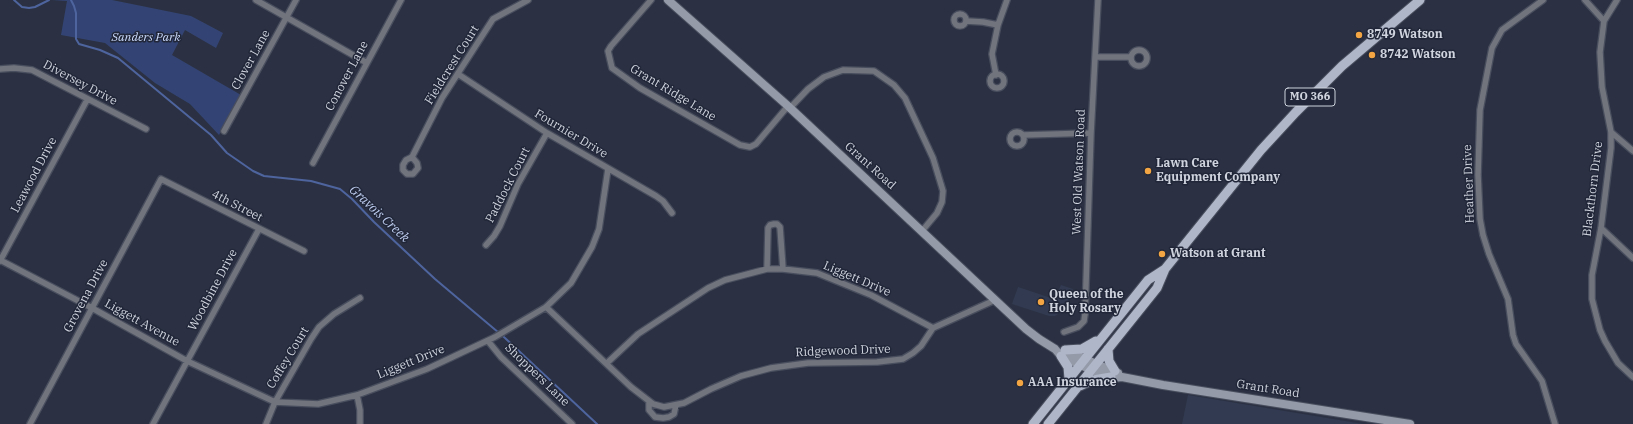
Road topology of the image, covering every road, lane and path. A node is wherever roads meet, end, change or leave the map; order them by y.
1 (256, 0) edge
2 (296, 0) edge
3 (401, 0) edge
4 (528, 0) edge
5 (651, 0) edge
6 (668, 0) edge
7 (1007, 0) edge
8 (1098, 0) edge
9 (1420, 0) edge
10 (1543, 0) edge
11 (1585, 0) edge
12 (1617, 0) edge
13 (286, 18) junction
14 (966, 21) dead end
15 (1604, 21) junction
16 (998, 26) junction
17 (1096, 57) junction
18 (1131, 57) dead end
19 (367, 63) junction
20 (0, 69) edge
21 (458, 74) junction
22 (996, 75) dead end
23 (87, 100) junction
24 (788, 108) junction
25 (146, 129) dead end
26 (224, 130) dead end
27 (1611, 132) junction
28 (1091, 133) junction
29 (547, 134) junction
30 (1023, 135) dead end
31 (1633, 151) edge
32 (412, 158) dead end
33 (313, 163) dead end
34 (608, 169) junction
35 (161, 179) joint
36 (672, 213) dead end
37 (1601, 228) junction
38 (259, 229) junction
39 (922, 231) junction
40 (486, 245) dead end
41 (304, 251) dead end
42 (1633, 258) edge
43 (0, 260) edge
44 (767, 269) junction
45 (783, 269) junction
46 (1165, 269) junction
47 (360, 298) dead end
48 (995, 300) junction
49 (546, 307) junction
50 (92, 308) junction
51 (933, 328) junction
52 (1064, 332) dead end
53 (1101, 339) junction
54 (488, 341) junction
55 (1108, 349) junction
56 (1061, 351) junction
57 (187, 361) junction
58 (1082, 362) junction
59 (607, 364) junction
60 (1093, 367) junction
61 (1116, 375) junction
62 (1633, 377) edge
63 (1069, 379) junction
64 (1078, 386) junction
65 (357, 395) junction
66 (275, 402) junction
67 (649, 402) junction
68 (676, 405) junction
69 (30, 424) edge
70 (153, 424) edge
71 (266, 424) edge
72 (360, 424) edge
73 (572, 424) edge
74 (1033, 424) edge
75 (1048, 424) edge
76 (1410, 424) edge
77 (1556, 424) edge

1 - 13 street
2 - 13 street, Clover Lane
3 - 19 street, Conover Lane
4 - 21 street, Fieldcrest Court
5 - 24 street, Grant Ridge Lane
6 - 24 street, Grant Road
7 - 16 street
8 - 17 street, West Old Watson Road
9 - 46 main road, MO 366
10 - 77 street, Heather Drive
11 - 15 street
12 - 15 street
13 - 19 street
13 - 26 street, Clover Lane
14 - 16 street
15 - 27 street, Blackthorn Drive
16 - 22 street
17 - 18 street
17 - 28 street, West Old Watson Road
19 - 33 street, Conover Lane
20 - 23 street, Diversey Drive
21 - 29 street, Fournier Drive
21 - 32 street, Fieldcrest Court
23 - 25 street, Diversey Drive
23 - 43 street, Leawood Drive
24 - 39 street, Grant Road
24 - 39 street
27 - 31 street
27 - 37 street, Blackthorn Drive
28 - 30 street
28 - 52 street, West Old Watson Road
29 - 34 street, Fournier Drive
29 - 40 street, Paddock Court
34 - 36 street, Fournier Drive
34 - 49 street, Liggett Drive
35 - 38 street, 4th Street
35 - 50 street, Grovena Drive
37 - 42 street
37 - 62 street, Blackthorn Drive
38 - 41 street, 4th Street
38 - 57 street, Woodbine Drive
39 - 48 street, Grant Road
43 - 50 street, Liggett Avenue
44 - 45 street, Liggett Drive
44 - 45 street
44 - 59 street, Liggett Drive
45 - 51 street, Liggett Drive
46 - 53 main road, MO 366
46 - 55 main road, MO 366
47 - 66 street, Coffey Court
48 - 51 street
48 - 56 street, Grant Road
49 - 54 street, Liggett Drive
49 - 59 street, Ridgewood Drive
50 - 57 street, Liggett Avenue
50 - 69 street, Grovena Drive
51 - 68 street, Ridgewood Drive
53 - 56 main road
53 - 58 main road, MO 366
54 - 65 street, Liggett Drive
54 - 73 street, Shoppers Lane
55 - 60 main road, MO 366
55 - 61 main road
56 - 58 street, Grant Road
56 - 63 main road
57 - 66 street, Liggett Avenue
57 - 70 street, Woodbine Drive
58 - 60 street, Grant Road
58 - 63 main road, MO 366
59 - 67 street, Ridgewood Drive
60 - 61 street, Grant Road
60 - 64 main road, MO 366
61 - 64 main road
61 - 76 street, Grant Road
63 - 74 main road, MO 366
64 - 75 main road, MO 366
65 - 66 street, Liggett Drive
65 - 72 street
66 - 71 street, Coffey Court
67 - 68 street, Ridgewood Drive
67 - 68 street, Ridgewood Drive

